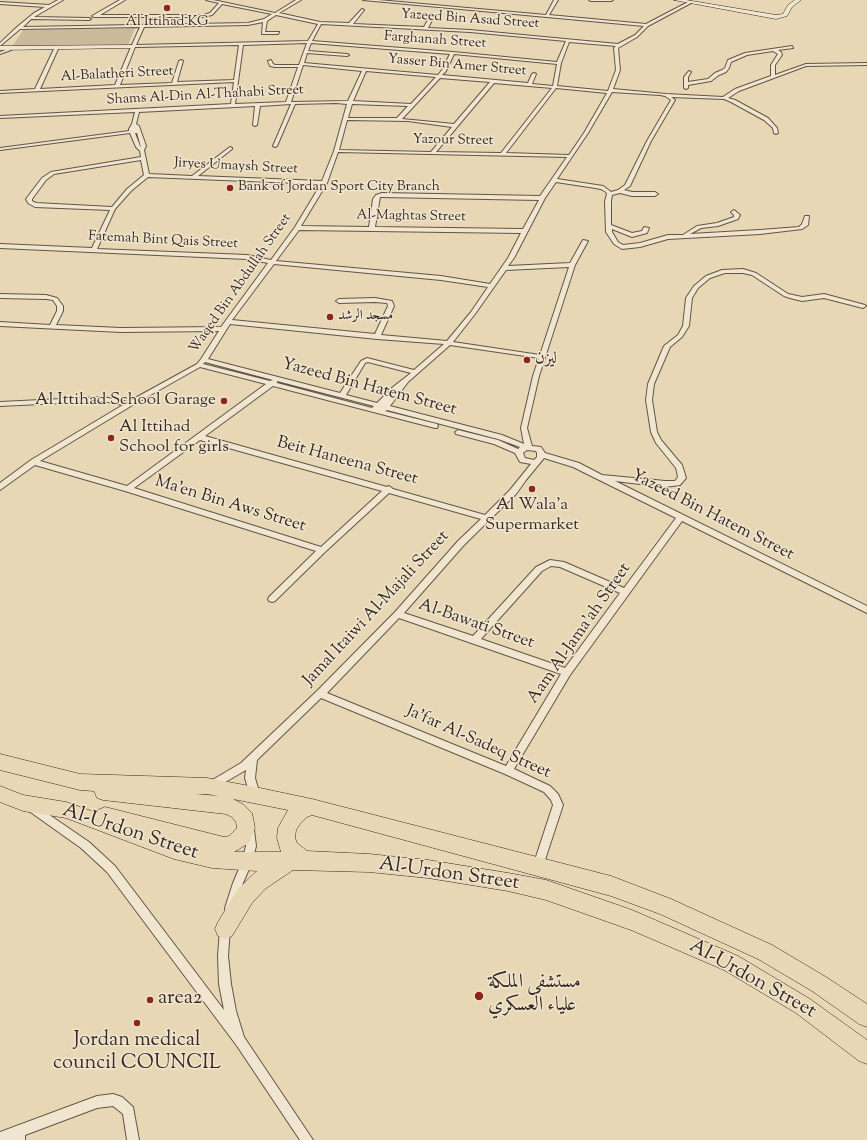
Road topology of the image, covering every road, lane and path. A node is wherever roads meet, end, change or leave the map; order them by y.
1 (62, 0) edge
2 (124, 0) edge
3 (208, 0) edge
4 (299, 0) edge
5 (366, 0) edge
6 (436, 0) edge
7 (556, 0) edge
8 (591, 0) edge
9 (611, 0) edge
10 (677, 0) edge
11 (798, 0) edge
12 (0, 2) edge
13 (690, 2) junction
14 (221, 3) junction
15 (48, 6) junction
16 (431, 6) junction
17 (362, 10) dead end
18 (277, 13) junction
19 (94, 16) junction
20 (432, 16) dead end
21 (546, 16) junction
22 (30, 18) junction
23 (89, 19) junction
24 (137, 20) dead end
25 (265, 20) junction
26 (320, 23) junction
27 (351, 24) junction
28 (218, 25) junction
29 (647, 25) junction
30 (134, 26) junction
31 (142, 26) junction
32 (76, 27) junction
33 (18, 28) junction
34 (426, 28) junction
35 (215, 32) dead end
36 (278, 33) dead end
37 (8, 38) junction
38 (568, 40) junction
39 (310, 42) junction
40 (241, 44) junction
41 (0, 45) edge
42 (619, 45) junction
43 (132, 46) junction
44 (792, 47) dead end
45 (56, 48) junction
46 (0, 49) edge
47 (9, 49) junction
48 (774, 50) junction
49 (306, 52) junction
50 (0, 53) edge
51 (453, 53) junction
52 (348, 55) dead end
53 (181, 61) dead end
54 (270, 61) dead end
55 (559, 63) junction
56 (867, 64) edge
57 (301, 65) junction
58 (365, 69) junction
59 (689, 72) dead end
60 (534, 74) dead end
61 (440, 76) junction
62 (773, 76) junction
63 (235, 81) junction
64 (493, 81) junction
65 (174, 84) junction
66 (530, 84) junction
67 (686, 84) junction
68 (117, 86) junction
69 (555, 87) junction
70 (38, 90) junction
71 (610, 91) junction
72 (0, 92) edge
73 (666, 95) junction
74 (682, 96) junction
75 (724, 98) junction
76 (294, 102) junction
77 (350, 102) junction
78 (288, 103) junction
79 (258, 104) junction
80 (233, 105) junction
81 (412, 105) junction
82 (137, 110) junction
83 (0, 117) edge
84 (346, 119) junction
85 (399, 119) junction
86 (255, 125) dead end
87 (455, 126) junction
88 (137, 128) junction
89 (132, 130) junction
90 (776, 133) dead end
91 (274, 146) dead end
92 (230, 148) dead end
93 (0, 149) edge
94 (142, 150) junction
95 (336, 151) junction
96 (433, 152) junction
97 (503, 154) junction
98 (570, 156) junction
99 (143, 158) junction
100 (147, 175) junction
101 (193, 177) junction
102 (554, 180) junction
103 (324, 183) junction
104 (620, 191) junction
105 (610, 194) junction
106 (655, 194) dead end
107 (542, 198) junction
108 (113, 209) junction
109 (734, 212) dead end
110 (807, 217) dead end
111 (609, 226) junction
112 (297, 228) junction
113 (372, 228) junction
114 (646, 228) dead end
115 (525, 231) junction
116 (685, 235) junction
117 (585, 241) dead end
118 (0, 246) edge
119 (94, 249) junction
120 (271, 262) junction
121 (572, 265) junction
122 (504, 268) junction
123 (491, 286) junction
124 (0, 296) edge
125 (340, 301) dead end
126 (863, 306) dead end
127 (229, 322) junction
128 (0, 324) edge
129 (52, 326) junction
130 (223, 330) junction
131 (377, 337) junction
132 (449, 343) junction
133 (543, 357) junction
134 (202, 362) junction
135 (416, 372) junction
136 (274, 381) junction
137 (405, 381) junction
138 (342, 396) junction
139 (0, 404) edge
140 (129, 404) junction
141 (376, 407) junction
142 (384, 409) junction
143 (199, 437) junction
144 (527, 447) junction
145 (519, 452) junction
146 (540, 457) junction
147 (526, 461) junction
148 (34, 462) junction
149 (600, 477) junction
150 (523, 478) junction
151 (0, 487) edge
152 (128, 489) junction
153 (389, 489) junction
154 (681, 517) junction
155 (487, 518) junction
156 (322, 550) junction
157 (625, 592) junction
158 (272, 599) dead end
159 (867, 610) edge
160 (398, 614) junction
161 (475, 640) junction
162 (567, 672) junction
163 (320, 694) junction
164 (252, 759) junction
165 (0, 762) edge
166 (508, 771) junction
167 (80, 782) junction
168 (207, 786) junction
169 (0, 794) edge
170 (255, 795) junction
171 (23, 803) junction
172 (312, 807) junction
173 (66, 810) junction
174 (245, 819) junction
175 (298, 861) junction
176 (247, 862) junction
177 (538, 866) junction
178 (225, 929) junction
179 (867, 1016) edge
180 (241, 1042) junction
181 (867, 1053) edge
182 (19, 1136) edge
183 (0, 1138) edge
184 (133, 1140) edge
185 (307, 1140) edge

1 - 15 street
2 - 19 street
3 - 14 street, Yazeed Bin Asad Street
4 - 18 street
5 - 16 street
6 - 16 street
7 - 21 street
8 - 9 street
10 - 13 main road
11 - 13 main road
12 - 15 street
13 - 29 street
14 - 18 street, Yazeed Bin Asad Street
14 - 19 street
15 - 22 street
16 - 21 street
17 - 27 street
18 - 25 street
18 - 26 street, Yazeed Bin Asad Street
19 - 23 street
20 - 34 street
21 - 29 street
22 - 23 street
22 - 33 street
23 - 32 street
24 - 30 street
25 - 28 street
25 - 36 street
26 - 27 street, Yazeed Bin Asad Street
26 - 39 street
27 - 34 street, Yazeed Bin Asad Street
28 - 31 street
28 - 35 street
29 - 42 street
30 - 31 street
30 - 32 street
31 - 43 street
32 - 33 street
33 - 37 street
34 - 38 street, Yazeed Bin Asad Street
37 - 41 street
37 - 47 street
38 - 42 street, Yazeed Bin Asad Street
38 - 55 street
39 - 40 street, Farghanah Street
39 - 49 street
39 - 51 street, Farghanah Street
40 - 43 street, Farghanah Street
40 - 63 street
42 - 71 street
43 - 45 main road
43 - 47 main road
43 - 68 street
44 - 48 street
45 - 47 main road
45 - 70 street
46 - 47 main road
47 - 50 street
48 - 62 street
48 - 67 street
49 - 52 street
49 - 57 street
51 - 55 street, Farghanah Street
51 - 61 street
53 - 65 street
54 - 57 street, Yasser Bin Amer Street
55 - 69 street
56 - 62 street
57 - 58 street, Yasser Bin Amer Street
57 - 78 street
58 - 61 street, Yasser Bin Amer Street
58 - 77 street, Waqed Bin Abdullah Street
59 - 67 street
60 - 66 street
61 - 64 street, Yasser Bin Amer Street
61 - 81 street
62 - 75 street
63 - 65 street, Al-Balatheri Street
63 - 80 street
64 - 66 street, Yasser Bin Amer Street
64 - 87 street
65 - 68 street, Al-Balatheri Street
66 - 69 street, Yasser Bin Amer Street
67 - 74 street
68 - 70 street, Al-Balatheri Street
69 - 71 street, Yasser Bin Amer Street
69 - 97 street
70 - 72 street, Al-Balatheri Street
71 - 73 street, Yasser Bin Amer Street
71 - 98 street
73 - 74 street, Yasser Bin Amer Street
73 - 104 street
74 - 75 street, Yasser Bin Amer Street
75 - 90 street
76 - 77 street, Shams Al-Din Al-Thahabi Street
76 - 78 street, Shams Al-Din Al-Thahabi Street
76 - 91 street
77 - 81 street, Shams Al-Din Al-Thahabi Street
77 - 84 street, Waqed Bin Abdullah Street
78 - 79 street, Shams Al-Din Al-Thahabi Street
79 - 80 street, Shams Al-Din Al-Thahabi Street
79 - 86 street
80 - 82 street, Shams Al-Din Al-Thahabi Street
81 - 85 street
82 - 83 street, Shams Al-Din Al-Thahabi Street
82 - 88 street
84 - 85 street
84 - 95 street, Waqed Bin Abdullah Street
85 - 87 street
87 - 96 street
88 - 89 street
88 - 94 street
89 - 93 street
89 - 94 street
92 - 101 street
94 - 99 street
95 - 96 street, Yazour Street
95 - 103 street, Waqed Bin Abdullah Street
96 - 97 street, Yazour Street
97 - 98 street, Yazour Street
98 - 102 street
99 - 100 street
99 - 108 street
100 - 101 street, Jiryes Umaysh Street
100 - 108 street
101 - 103 street, Jiryes Umaysh Street
102 - 105 street
102 - 107 street
103 - 112 street, Waqed Bin Abdullah Street
104 - 105 street
104 - 106 street
105 - 111 street
107 - 113 street
107 - 115 street
108 - 119 street
109 - 116 street
110 - 116 street
111 - 114 street
111 - 116 street
112 - 113 street, Al-Maghtas Street
112 - 120 street, Waqed Bin Abdullah Street
113 - 115 street, Al-Maghtas Street
115 - 122 street
117 - 121 street
118 - 119 street, Fatemah Bint Qais Street
119 - 120 street, Fatemah Bint Qais Street
120 - 123 street, Fatemah Bint Qais Street
120 - 127 street, Waqed Bin Abdullah Street
121 - 122 street
121 - 133 street
122 - 123 street
123 - 132 street
124 - 129 street
125 - 131 street
126 - 149 street
127 - 130 street, Waqed Bin Abdullah Street
127 - 131 street
128 - 129 street
129 - 130 street
130 - 134 street, Waqed Bin Abdullah Street
131 - 132 street
132 - 133 street
132 - 135 street
133 - 144 street
134 - 136 street, Yazeed Bin Hatem Street
134 - 140 street, Waqed Bin Abdullah Street
135 - 137 street
135 - 138 street
136 - 138 street, Yazeed Bin Hatem Street
136 - 141 street, Yazeed Bin Hatem Street
136 - 143 street
137 - 141 street
137 - 142 street
138 - 141 street, Yazeed Bin Hatem Street
139 - 140 street
140 - 148 street, Waqed Bin Abdullah Street
141 - 142 street, Yazeed Bin Hatem Street
142 - 144 street, Yazeed Bin Hatem Street
142 - 145 street, Yazeed Bin Hatem Street
143 - 152 street
143 - 153 street, Beit Haneena Street
144 - 145 street
144 - 146 street
145 - 147 street
146 - 147 street
146 - 149 street, Yazeed Bin Hatem Street
146 - 150 street, Jamal Itaiwi Al-Majali Street
147 - 150 street, Jamal Itaiwi Al-Majali Street
148 - 151 street, Waqed Bin Abdullah Street
148 - 152 street, Ma'en Bin Aws Street
149 - 154 street, Yazeed Bin Hatem Street
150 - 155 street, Jamal Itaiwi Al-Majali Street
152 - 156 street, Ma'en Bin Aws Street
153 - 155 street, Beit Haneena Street
153 - 156 street
154 - 157 street, Aam Al-Jama'ah Street
154 - 159 street, Yazeed Bin Hatem Street
155 - 160 street, Jamal Itaiwi Al-Majali Street
156 - 158 street
157 - 161 street
157 - 162 street, Aam Al-Jama'ah Street
160 - 161 street, Al-Bawati Street
160 - 163 street, Jamal Itaiwi Al-Majali Street
161 - 162 street, Al-Bawati Street
162 - 166 street, Aam Al-Jama'ah Street
163 - 164 street, Jamal Itaiwi Al-Majali Street
163 - 166 street, Ja'far Al-Sadeq Street
164 - 168 street, Jamal Itaiwi Al-Majali Street
164 - 170 street
165 - 167 highway, Al-Urdon Street
166 - 177 street, Ja'far Al-Sadeq Street
167 - 168 highway, Al-Urdon Street
167 - 174 highway
168 - 170 highway, Al-Urdon Street
169 - 171 highway, Al-Urdon Street
170 - 172 highway, Al-Urdon Street
171 - 173 highway, Al-Urdon Street
171 - 180 street
172 - 175 highway
172 - 177 highway, Al-Urdon Street
173 - 174 highway
173 - 176 highway, Al-Urdon Street
174 - 176 street
175 - 176 highway, Al-Urdon Street
175 - 178 highway
175 - 181 highway, Al-Urdon Street
176 - 178 street
177 - 179 highway, Al-Urdon Street
178 - 180 street
180 - 185 street
182 - 183 street
182 - 184 street

